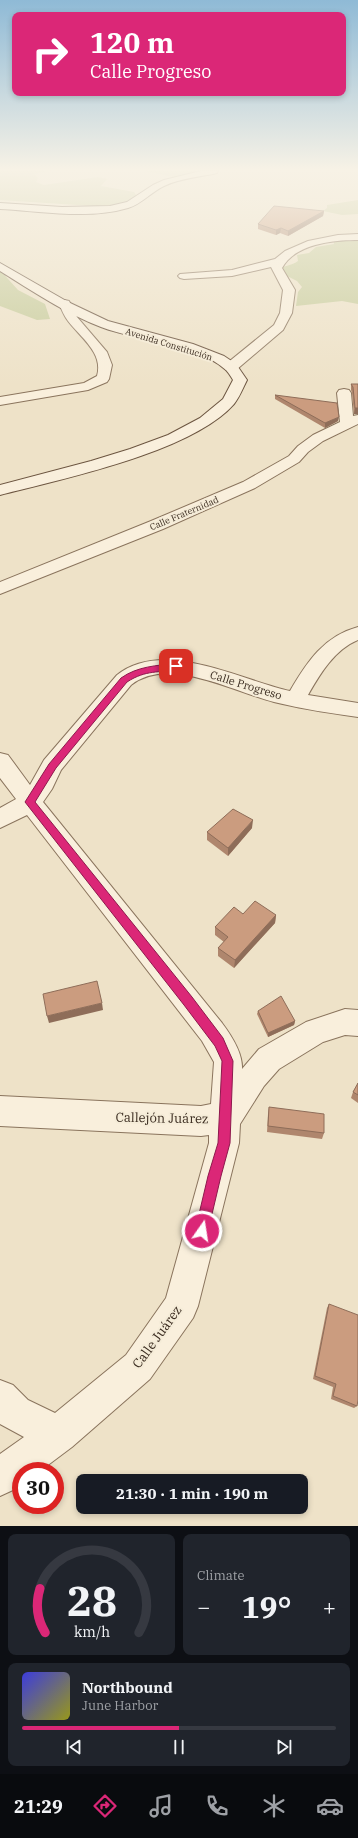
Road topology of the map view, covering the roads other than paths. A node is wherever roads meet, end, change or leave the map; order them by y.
1 (315, 242) edge
2 (278, 262) junction
3 (0, 266) edge
4 (184, 276) dead end
5 (65, 304) junction
6 (231, 367) junction
7 (344, 393) dead end
8 (0, 401) edge
9 (352, 421) edge
10 (0, 490) edge
11 (0, 588) edge
12 (358, 633) edge
13 (296, 700) junction
14 (358, 710) edge
15 (0, 761) edge
16 (30, 802) junction
17 (0, 819) edge
18 (358, 1023) edge
19 (0, 1111) edge
20 (226, 1117) junction
21 (0, 1398) edge
22 (59, 1434) junction
23 (0, 1478) edge

1 - 2 street
2 - 4 street
2 - 6 street
3 - 5 street, Avenida Constitución
5 - 6 street, Avenida Constitución
5 - 8 street
6 - 10 street
7 - 9 street
9 - 11 street, Calle Fraternidad
12 - 13 street, Calle Progreso
13 - 14 street, Calle Progreso
13 - 16 street, Calle Progreso
15 - 16 street, Calle Juárez
16 - 17 street, Calle Progreso
16 - 20 street, Calle Juárez
18 - 20 street
19 - 20 street, Callejón Juárez
20 - 22 street, Calle Juárez
21 - 22 street
22 - 23 street, Calle Juárez

